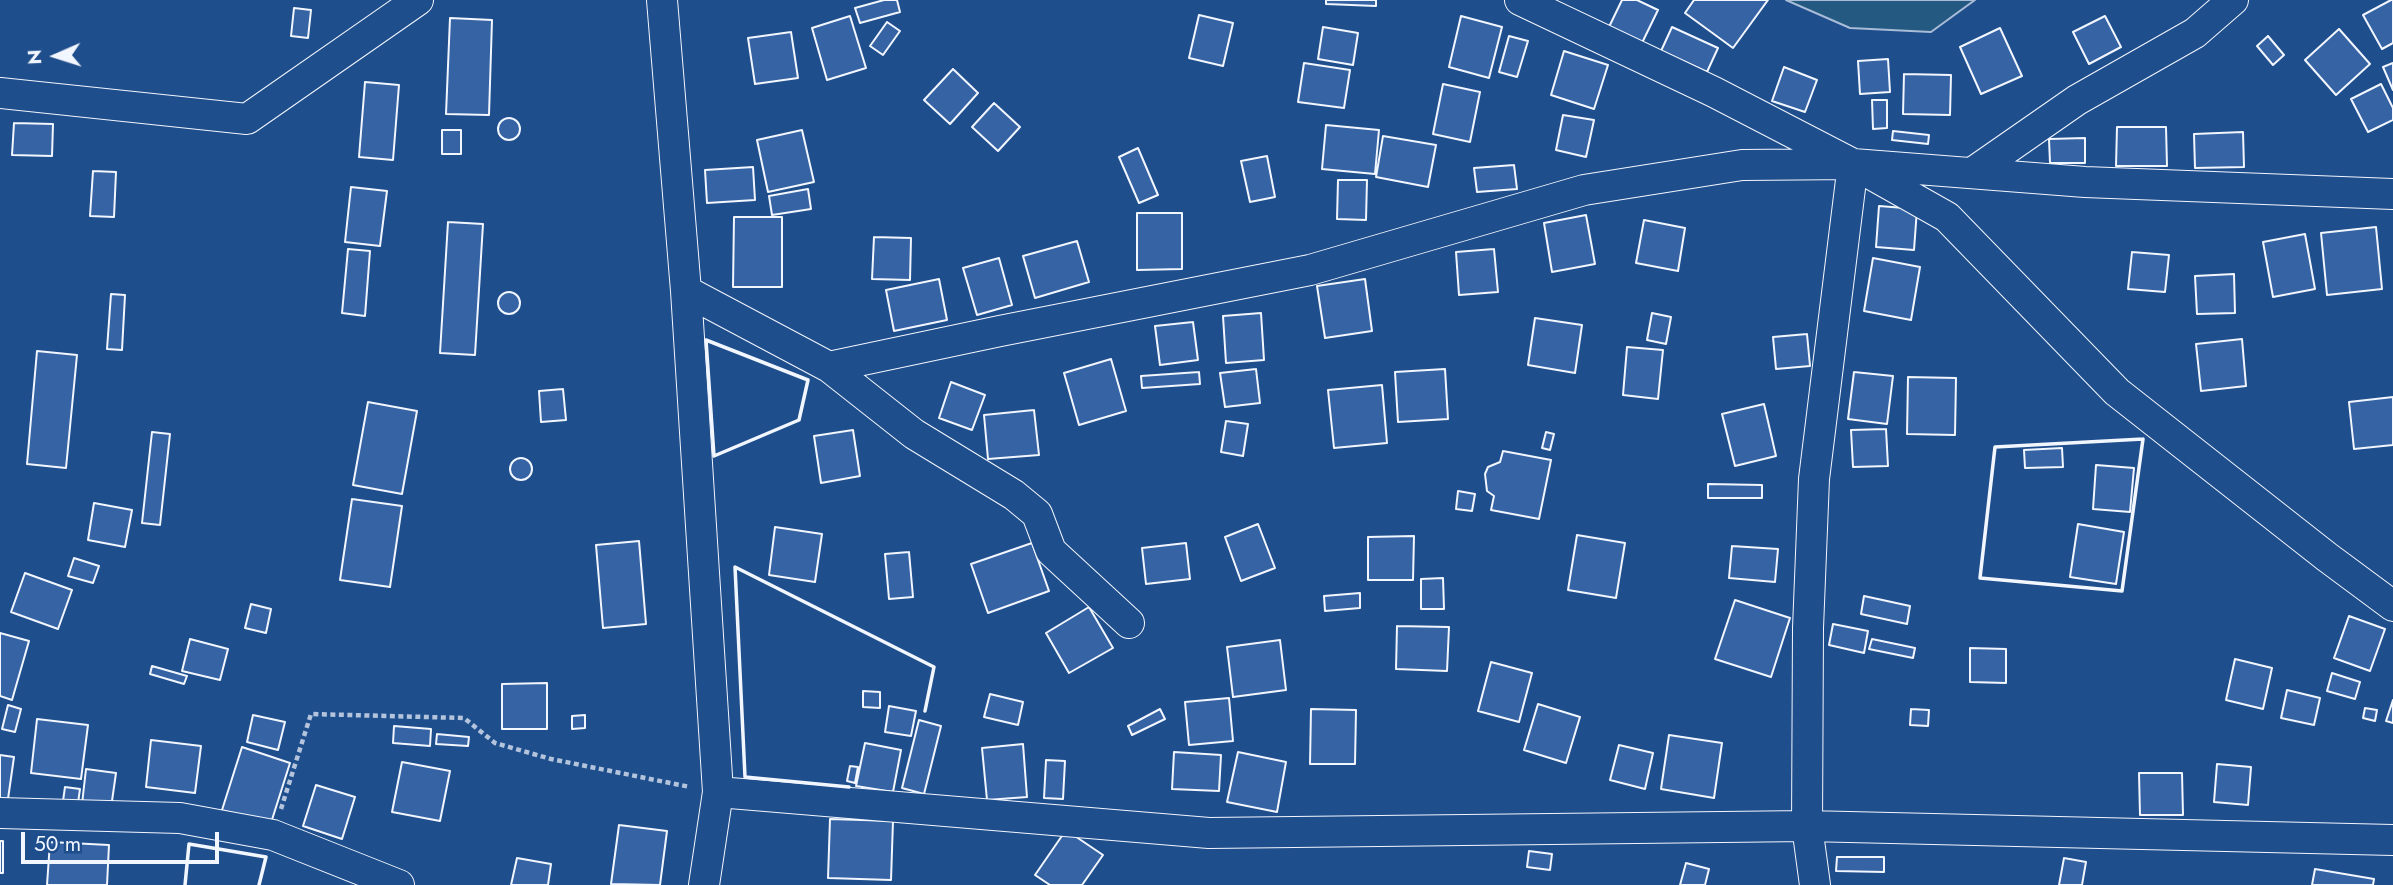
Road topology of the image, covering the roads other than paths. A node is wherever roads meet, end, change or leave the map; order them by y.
1 (418, 0) edge
2 (662, 0) edge
3 (1520, 0) edge
4 (2233, 0) edge
5 (0, 93) edge
6 (1853, 164) junction
7 (1972, 173) junction
8 (2393, 194) edge
9 (686, 290) junction
10 (829, 367) junction
11 (2393, 606) edge
12 (1129, 623) dead end
13 (718, 792) junction
14 (0, 813) edge
15 (1807, 826) junction
16 (2393, 840) edge
17 (400, 885) edge
18 (704, 885) edge
19 (1815, 885) edge

1 - 5 street
2 - 9 street
3 - 6 street
4 - 7 street
6 - 7 street
6 - 10 street
6 - 11 street
6 - 15 street
7 - 8 street
9 - 10 street
9 - 13 street
10 - 12 street
13 - 15 street
13 - 18 street
14 - 17 street
15 - 16 street
15 - 19 street

